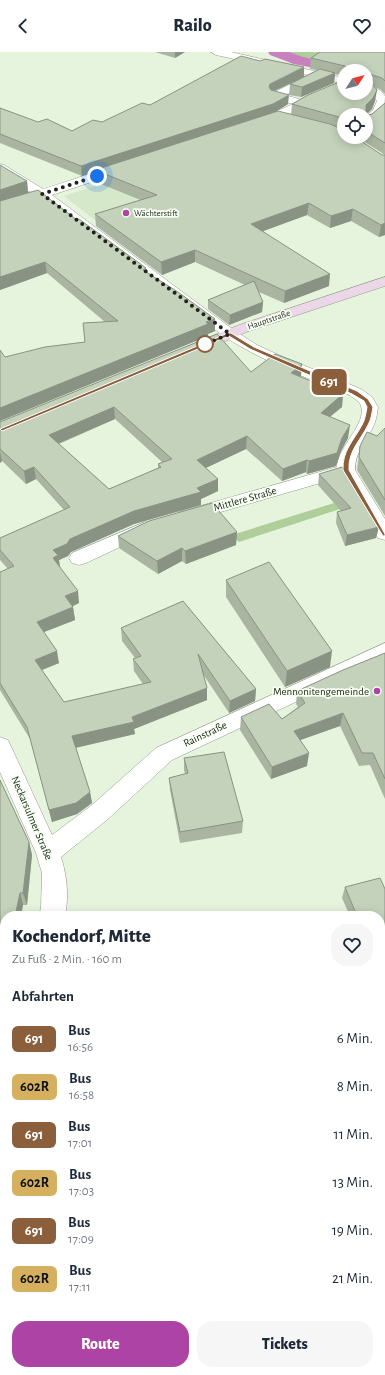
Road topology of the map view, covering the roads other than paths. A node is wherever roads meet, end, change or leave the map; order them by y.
1 (216, 52) edge
2 (318, 75) junction
3 (337, 79) edge
4 (337, 88) edge
5 (373, 91) edge
6 (302, 103) junction
7 (373, 116) edge
8 (277, 117) junction
9 (291, 121) edge
10 (242, 129) edge
11 (132, 165) edge
12 (0, 168) edge
13 (42, 194) junction
14 (0, 208) edge
15 (385, 281) edge
16 (230, 334) junction
17 (177, 356) edge
18 (346, 470) junction
19 (385, 534) edge
20 (79, 558) dead end
21 (385, 651) edge
22 (0, 746) edge
23 (48, 853) junction
24 (53, 911) edge

1 - 2 street
2 - 3 street
2 - 6 street
4 - 6 street
5 - 7 street
6 - 8 street
8 - 9 street
8 - 10 street
11 - 13 street
12 - 13 street
13 - 14 street
13 - 16 street
15 - 16 main road, Hauptstraße
16 - 17 main road, Hauptstraße
16 - 18 street
18 - 19 street
18 - 20 street, Mittlere Straße
21 - 23 street, Rainstraße
22 - 23 street, Neckarsulmer Straße
23 - 24 street, Neckarsulmer Straße

